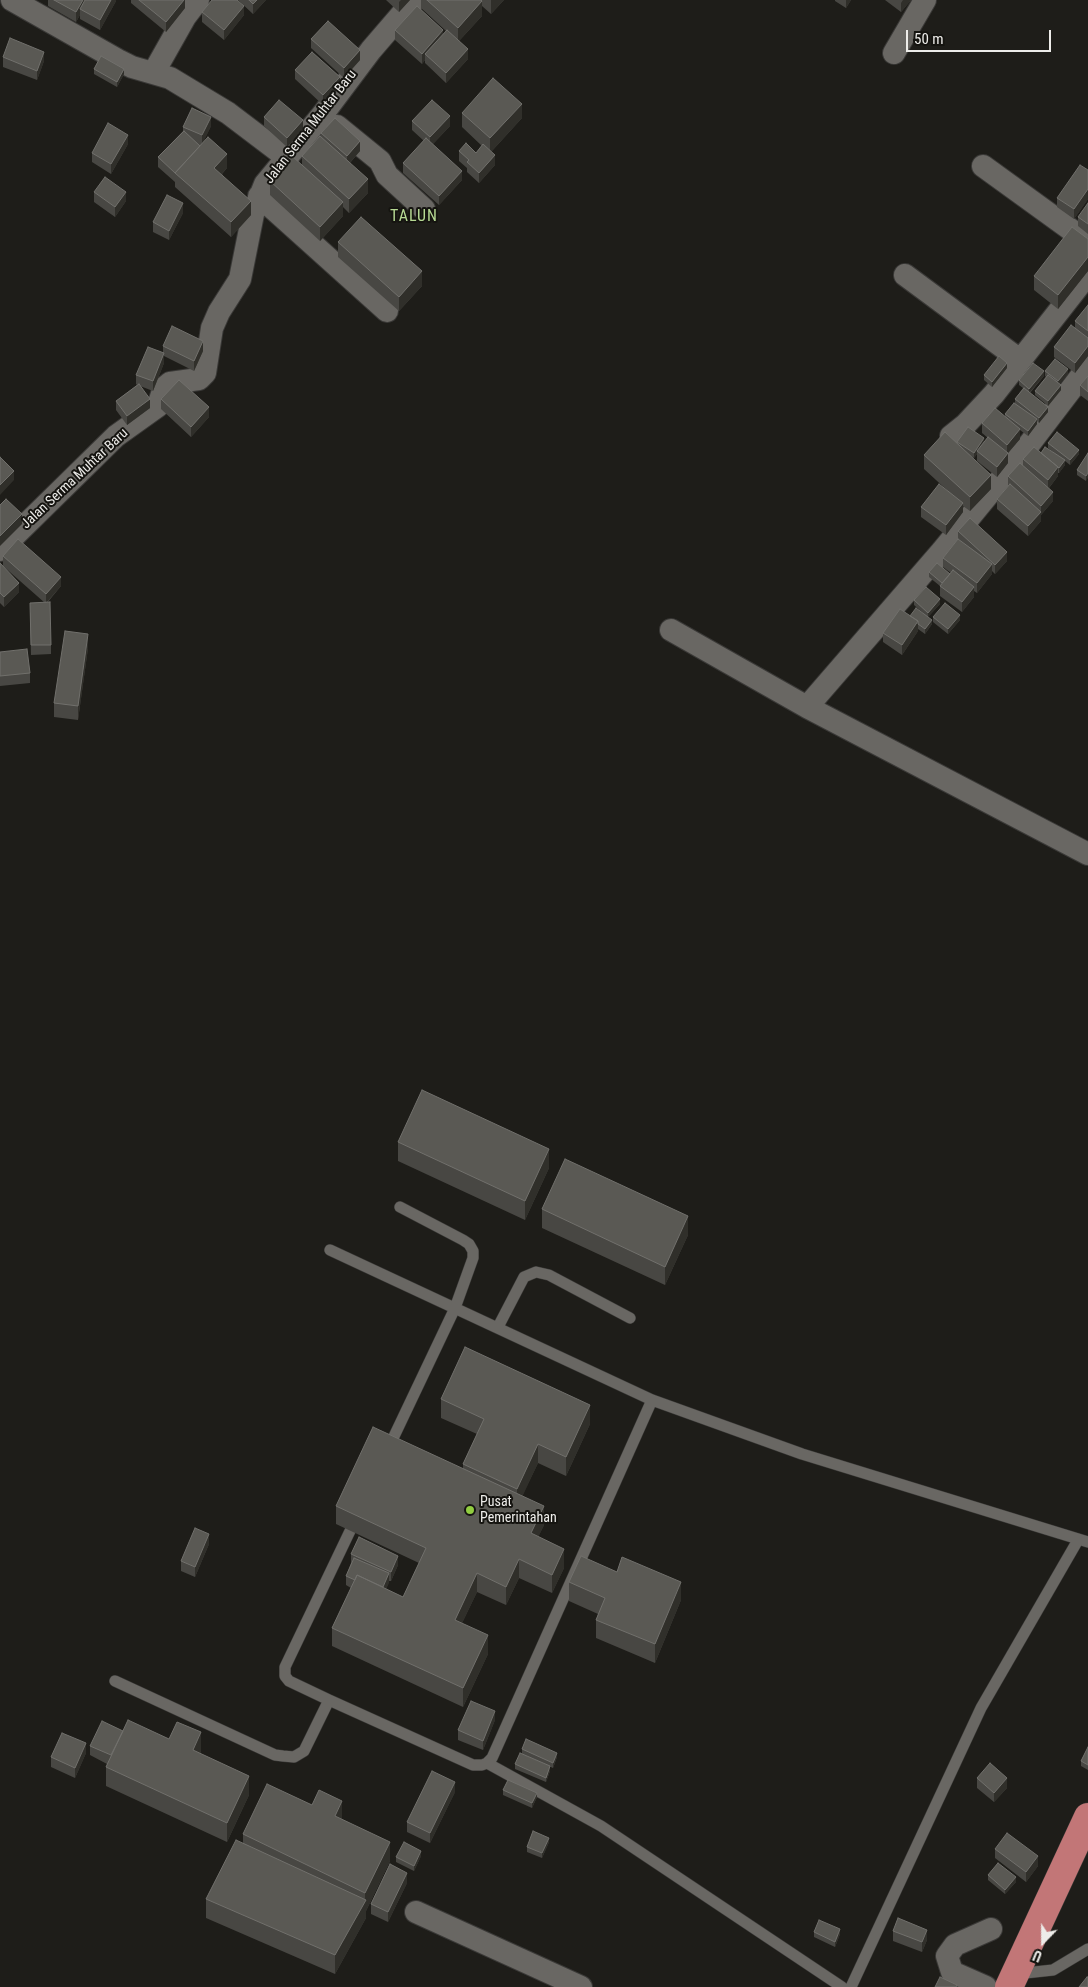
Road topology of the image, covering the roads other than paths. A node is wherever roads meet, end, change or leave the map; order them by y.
1 (13, 0) edge
2 (198, 0) edge
3 (414, 0) edge
4 (925, 0) edge
5 (894, 53) dead end
6 (154, 72) junction
7 (323, 114) junction
8 (286, 157) junction
9 (983, 166) dead end
10 (259, 196) junction
11 (424, 209) dead end
12 (1088, 242) edge
13 (1088, 274) edge
14 (905, 275) dead end
15 (387, 311) dead end
16 (1020, 360) junction
17 (1088, 367) edge
18 (951, 436) edge
19 (0, 550) edge
20 (671, 630) dead end
21 (807, 707) junction
22 (1088, 854) edge
23 (400, 1207) dead end
24 (330, 1250) dead end
25 (455, 1308) junction
26 (630, 1318) dead end
27 (498, 1327) junction
28 (652, 1400) junction
29 (387, 1452) edge
30 (350, 1531) edge
31 (1083, 1541) edge
32 (115, 1681) dead end
33 (329, 1700) junction
34 (487, 1763) junction
35 (1088, 1817) edge
36 (416, 1912) dead end
37 (992, 1929) dead end
38 (1088, 1949) edge
39 (1012, 1980) edge
40 (581, 1987) edge
41 (842, 1987) edge
42 (851, 1987) edge
43 (986, 1987) edge

1 - 6 street
2 - 6 street
3 - 7 street, Jalan Serma Muhtar Baru
4 - 5 street
6 - 8 street
7 - 8 street, Jalan Serma Muhtar Baru
7 - 11 street
8 - 10 street, Jalan Serma Muhtar Baru
9 - 12 street
10 - 15 street
10 - 19 street, Jalan Serma Muhtar Baru
13 - 16 street
14 - 16 street
16 - 18 street
17 - 21 street
20 - 21 street
21 - 22 street
23 - 25 lane
24 - 25 lane
25 - 27 lane
25 - 29 lane
26 - 27 lane
27 - 28 lane
28 - 31 lane
28 - 34 lane
30 - 33 lane
31 - 42 lane
32 - 33 lane
33 - 34 lane
34 - 41 lane
35 - 39 highway
36 - 40 street
37 - 43 street
38 - 39 lane

